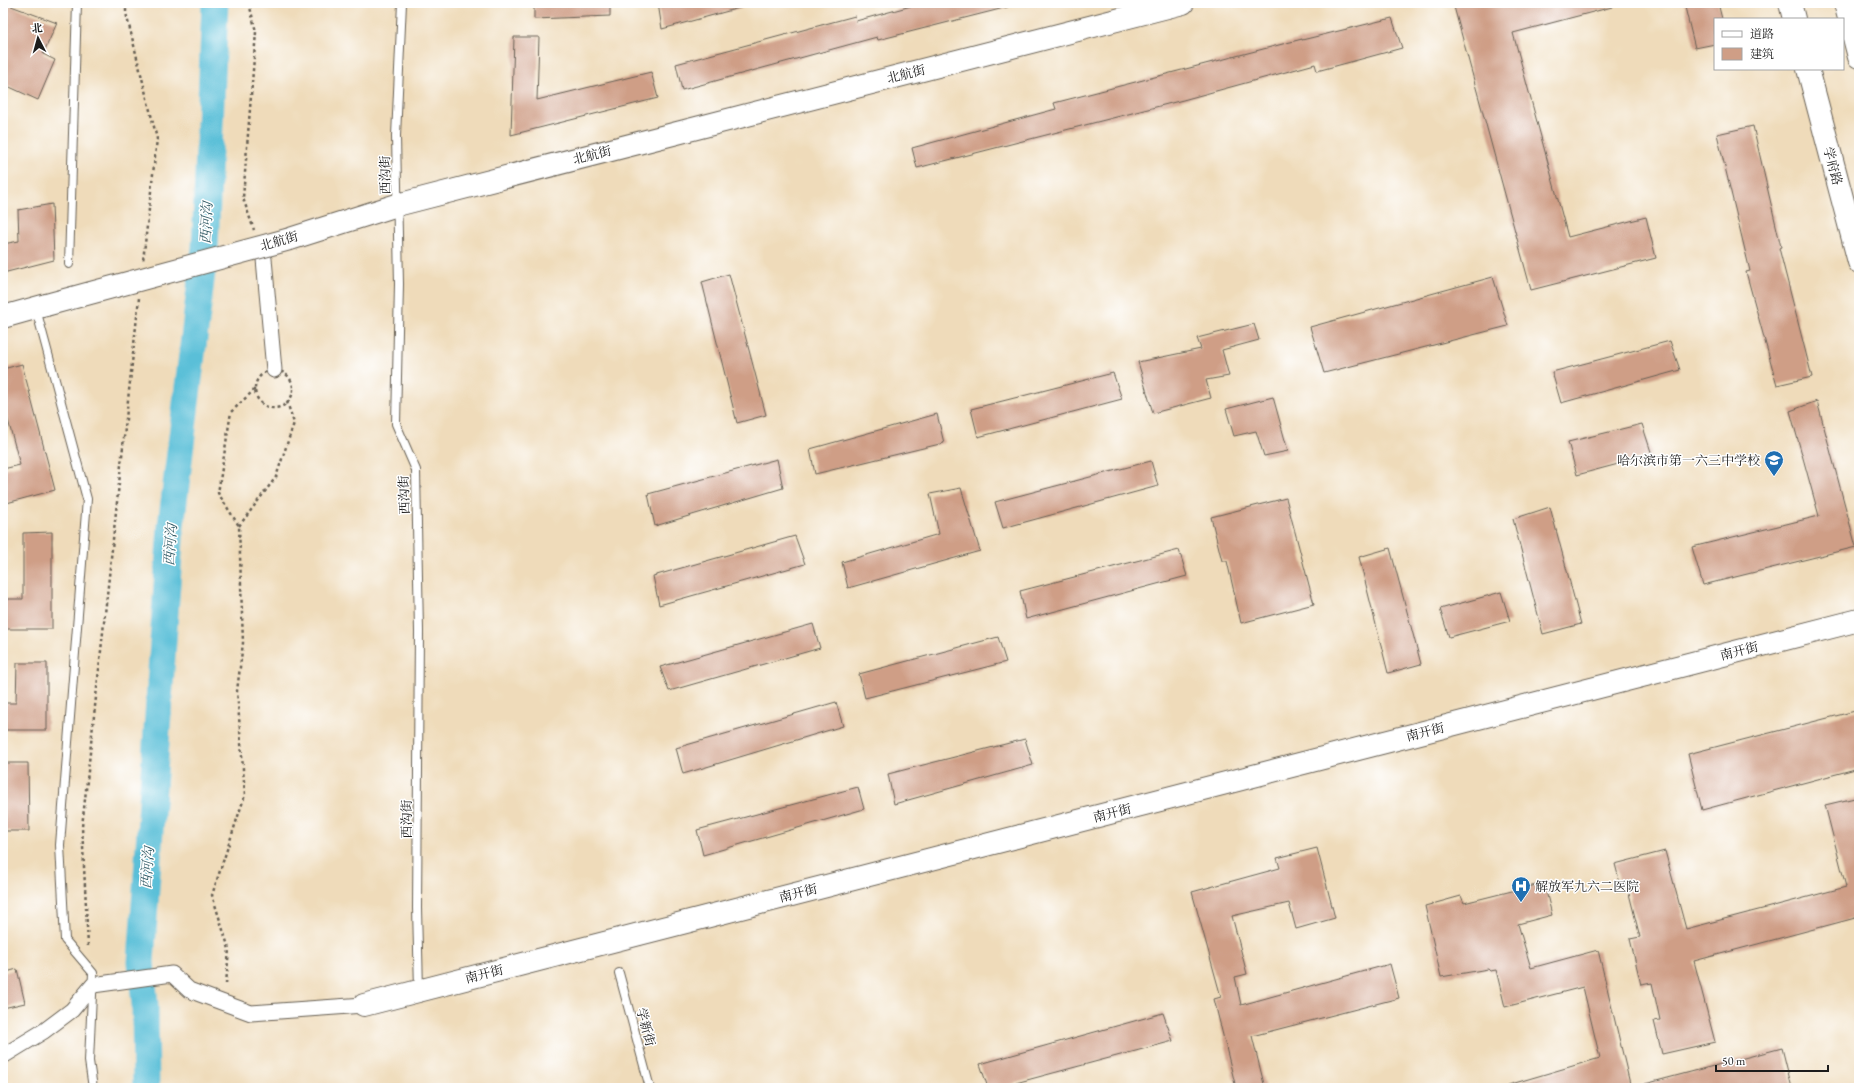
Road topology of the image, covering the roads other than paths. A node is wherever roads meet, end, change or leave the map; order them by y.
1 (76, 3) edge
2 (402, 3) edge
3 (1183, 3) edge
4 (1790, 3) edge
5 (1845, 3) edge
6 (1794, 18) edge
7 (1859, 58) edge
8 (1808, 70) edge
9 (397, 205) junction
10 (264, 259) dead end
11 (1859, 262) edge
12 (69, 264) dead end
13 (41, 307) junction
14 (3, 317) edge
15 (274, 370) road end
16 (1859, 620) edge
17 (619, 973) dead end
18 (93, 985) junction
19 (419, 991) junction
20 (364, 1005) joint
21 (3, 1056) edge
22 (93, 1088) edge
23 (650, 1088) edge

1 - 12 lane
2 - 9 lane, 西沟街
3 - 9 main road, 北航街
4 - 6 main road
5 - 7 main road
8 - 11 main road, 学府路
9 - 13 main road, 北航街, bridge
9 - 19 lane, 西沟街
10 - 15 street
13 - 14 main road, 北航街
13 - 18 lane
16 - 19 main road, 南开街
17 - 23 lane, 学新街
18 - 20 street
18 - 21 street
18 - 22 lane
19 - 20 main road, 南开街

